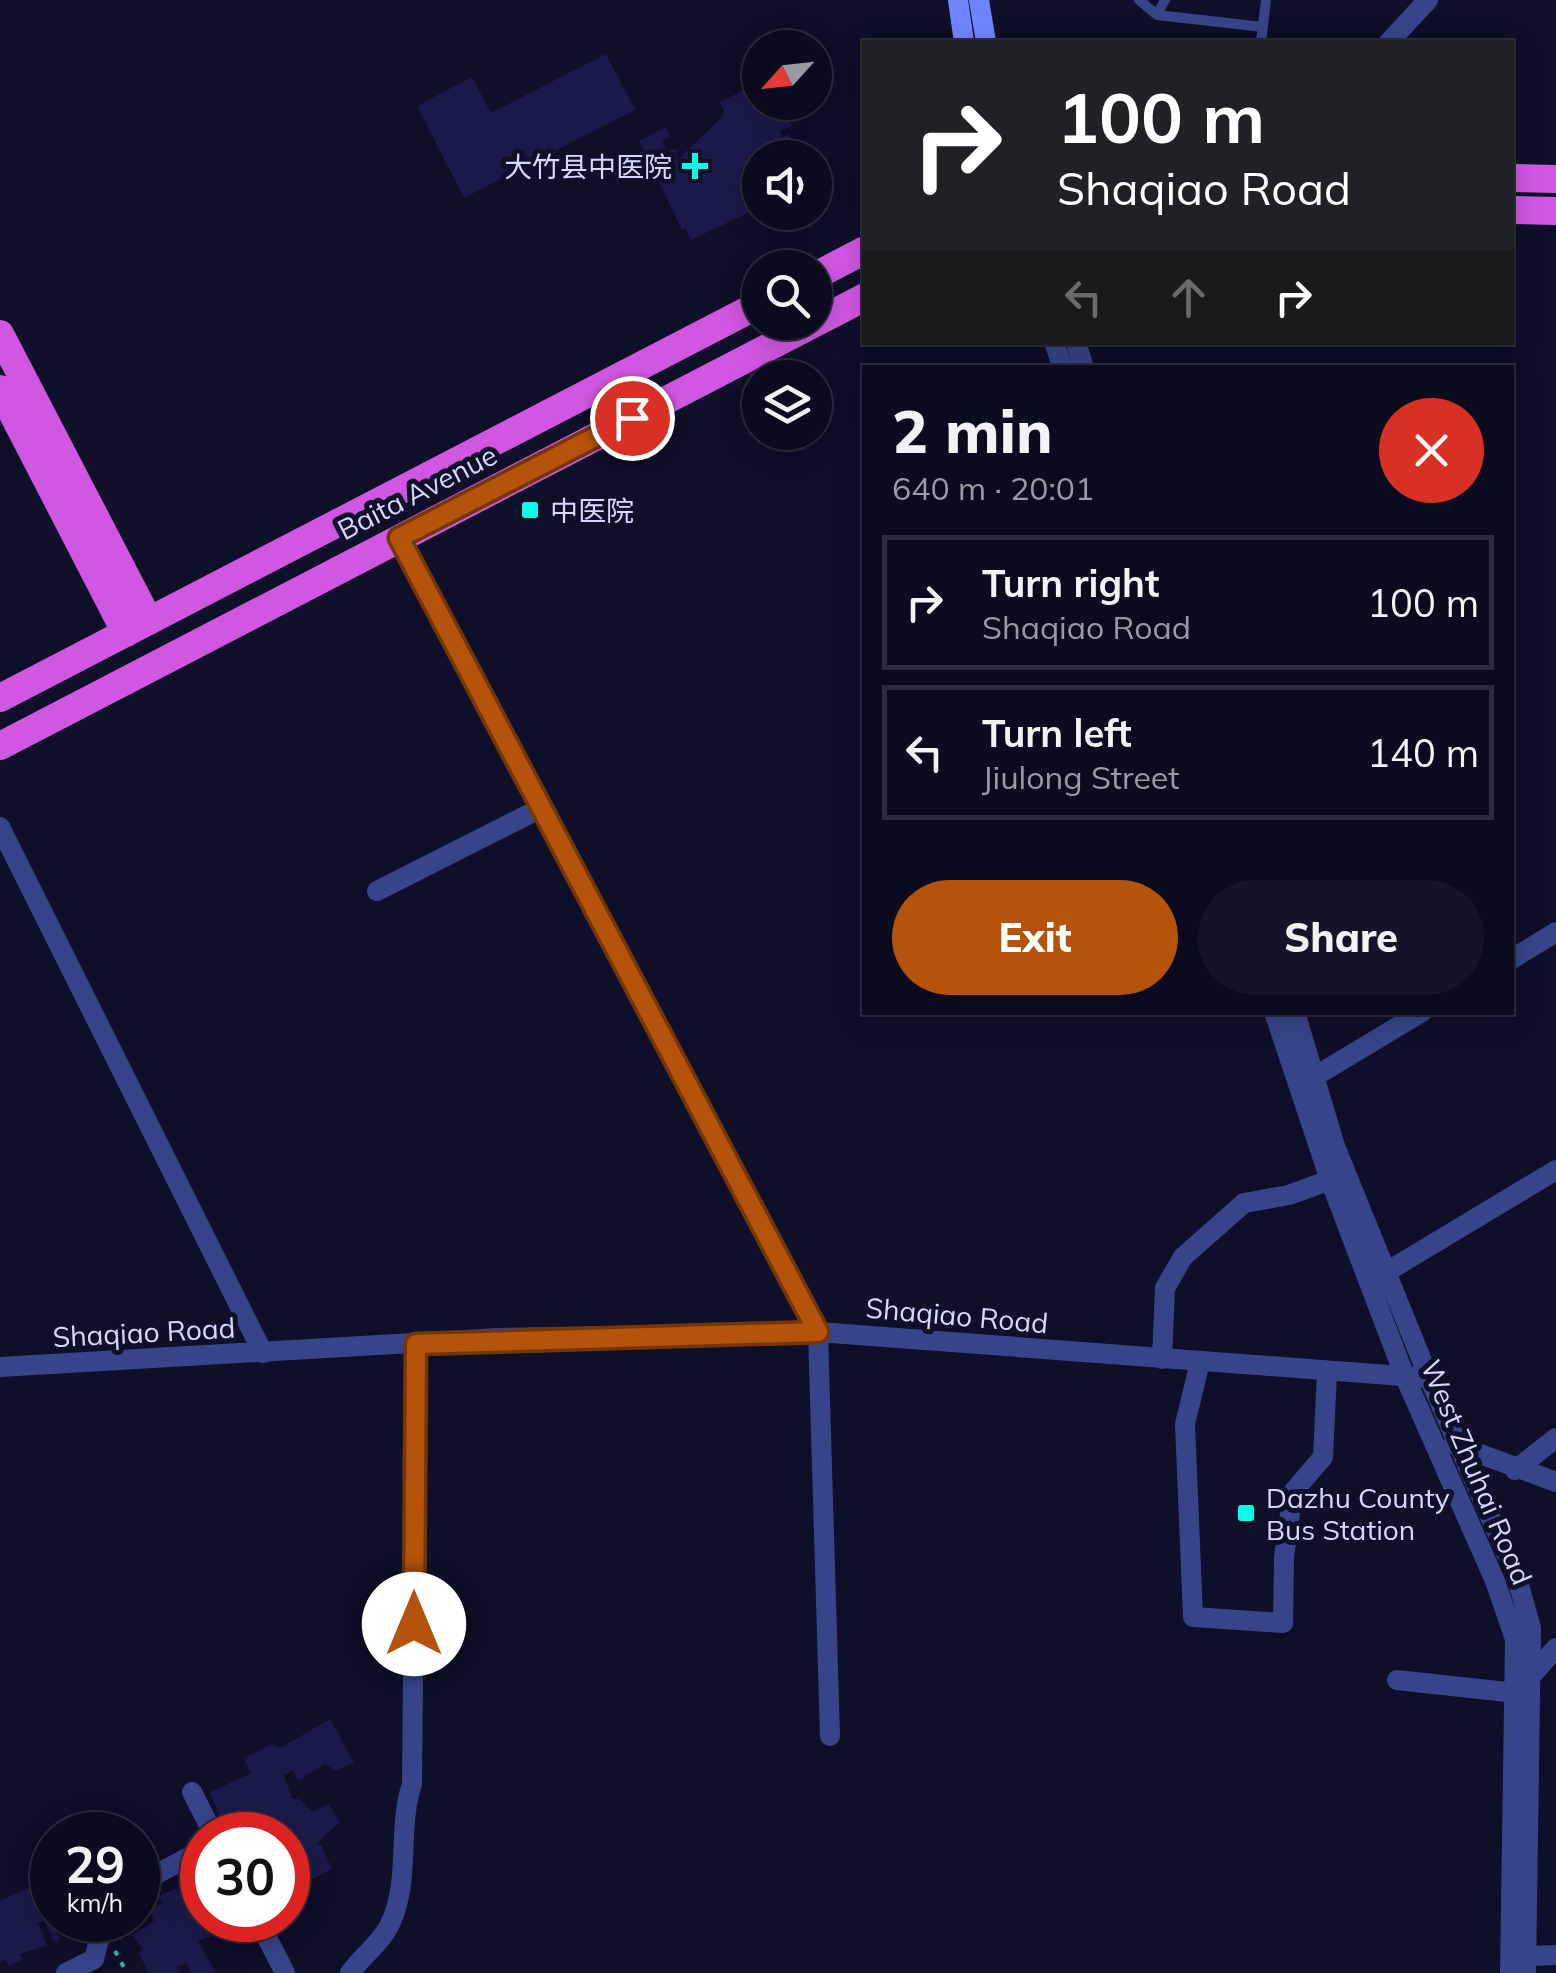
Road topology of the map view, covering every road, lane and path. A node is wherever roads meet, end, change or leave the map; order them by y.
1 (958, 0) edge
2 (978, 0) edge
3 (1139, 0) edge
4 (1164, 0) edge
5 (1266, 0) edge
6 (1428, 0) edge
7 (1157, 15) junction
8 (1263, 27) junction
9 (980, 40) edge
10 (981, 40) edge
11 (1261, 40) edge
12 (1391, 40) edge
13 (1514, 178) edge
14 (1556, 179) edge
15 (1514, 210) edge
16 (1556, 211) edge
17 (862, 252) edge
18 (832, 267) edge
19 (862, 298) edge
20 (742, 313) edge
21 (0, 334) edge
22 (0, 389) edge
23 (399, 538) junction
24 (138, 627) junction
25 (0, 698) edge
26 (0, 746) edge
27 (541, 808) junction
28 (0, 827) edge
29 (377, 891) dead end
30 (1556, 932) edge
31 (1514, 957) edge
32 (1275, 1015) edge
33 (1295, 1015) edge
34 (1417, 1015) edge
35 (1307, 1082) junction
36 (1556, 1170) edge
37 (1330, 1180) junction
38 (1388, 1271) junction
39 (818, 1332) junction
40 (416, 1344) junction
41 (263, 1353) junction
42 (1162, 1360) junction
43 (1200, 1362) junction
44 (0, 1367) edge
45 (1327, 1373) junction
46 (1405, 1377) junction
47 (1429, 1378) junction
48 (1432, 1436) junction
49 (1556, 1438) edge
50 (1460, 1447) junction
51 (1515, 1470) junction
52 (1556, 1482) edge
53 (1556, 1648) edge
54 (1531, 1676) junction
55 (1397, 1680) dead end
56 (1516, 1694) junction
57 (830, 1736) dead end
58 (192, 1792) dead end
59 (202, 1812) edge
60 (98, 1942) edge
61 (269, 1942) edge
62 (1556, 1955) edge
63 (121, 1962) dead end
64 (1519, 1965) edge
65 (66, 1973) edge
66 (114, 1973) edge
67 (285, 1973) edge
68 (350, 1973) edge

1 - 9 main road
2 - 10 main road
3 - 7 lane
4 - 7 lane
5 - 8 lane
6 - 12 street
7 - 8 lane
8 - 11 lane
13 - 14 highway
15 - 16 highway
17 - 18 highway
19 - 23 highway, Baita Avenue
20 - 24 highway, Baita Avenue
21 - 24 highway
22 - 24 highway
23 - 26 highway, Baita Avenue
23 - 27 street
24 - 25 highway, Baita Avenue
27 - 29 street
27 - 39 street
28 - 41 street
30 - 31 street
32 - 35 street, West Zhuhai Road
33 - 35 street, West Zhuhai Road
34 - 35 street
35 - 37 street, West Zhuhai Road
35 - 38 street, West Zhuhai Road
36 - 38 street
37 - 42 street
37 - 46 street, West Zhuhai Road
38 - 47 street, West Zhuhai Road
39 - 40 street, Shaqiao Road
39 - 42 street, Shaqiao Road
39 - 57 street
40 - 41 street, Shaqiao Road
40 - 68 street
41 - 44 street, Shaqiao Road
42 - 43 street, Shaqiao Road
43 - 45 street, Shaqiao Road
43 - 45 street
45 - 46 street, Shaqiao Road
46 - 47 street, Shaqiao Road
46 - 48 street, West Zhuhai Road
47 - 50 street, West Zhuhai Road
48 - 50 street
48 - 56 street, West Zhuhai Road
49 - 51 street
50 - 51 street
50 - 54 street, West Zhuhai Road
51 - 52 street
53 - 54 street
54 - 64 street, West Zhuhai Road
55 - 56 street
56 - 64 street, West Zhuhai Road
58 - 59 street
60 - 65 street
61 - 67 street
62 - 64 street
63 - 66 path

